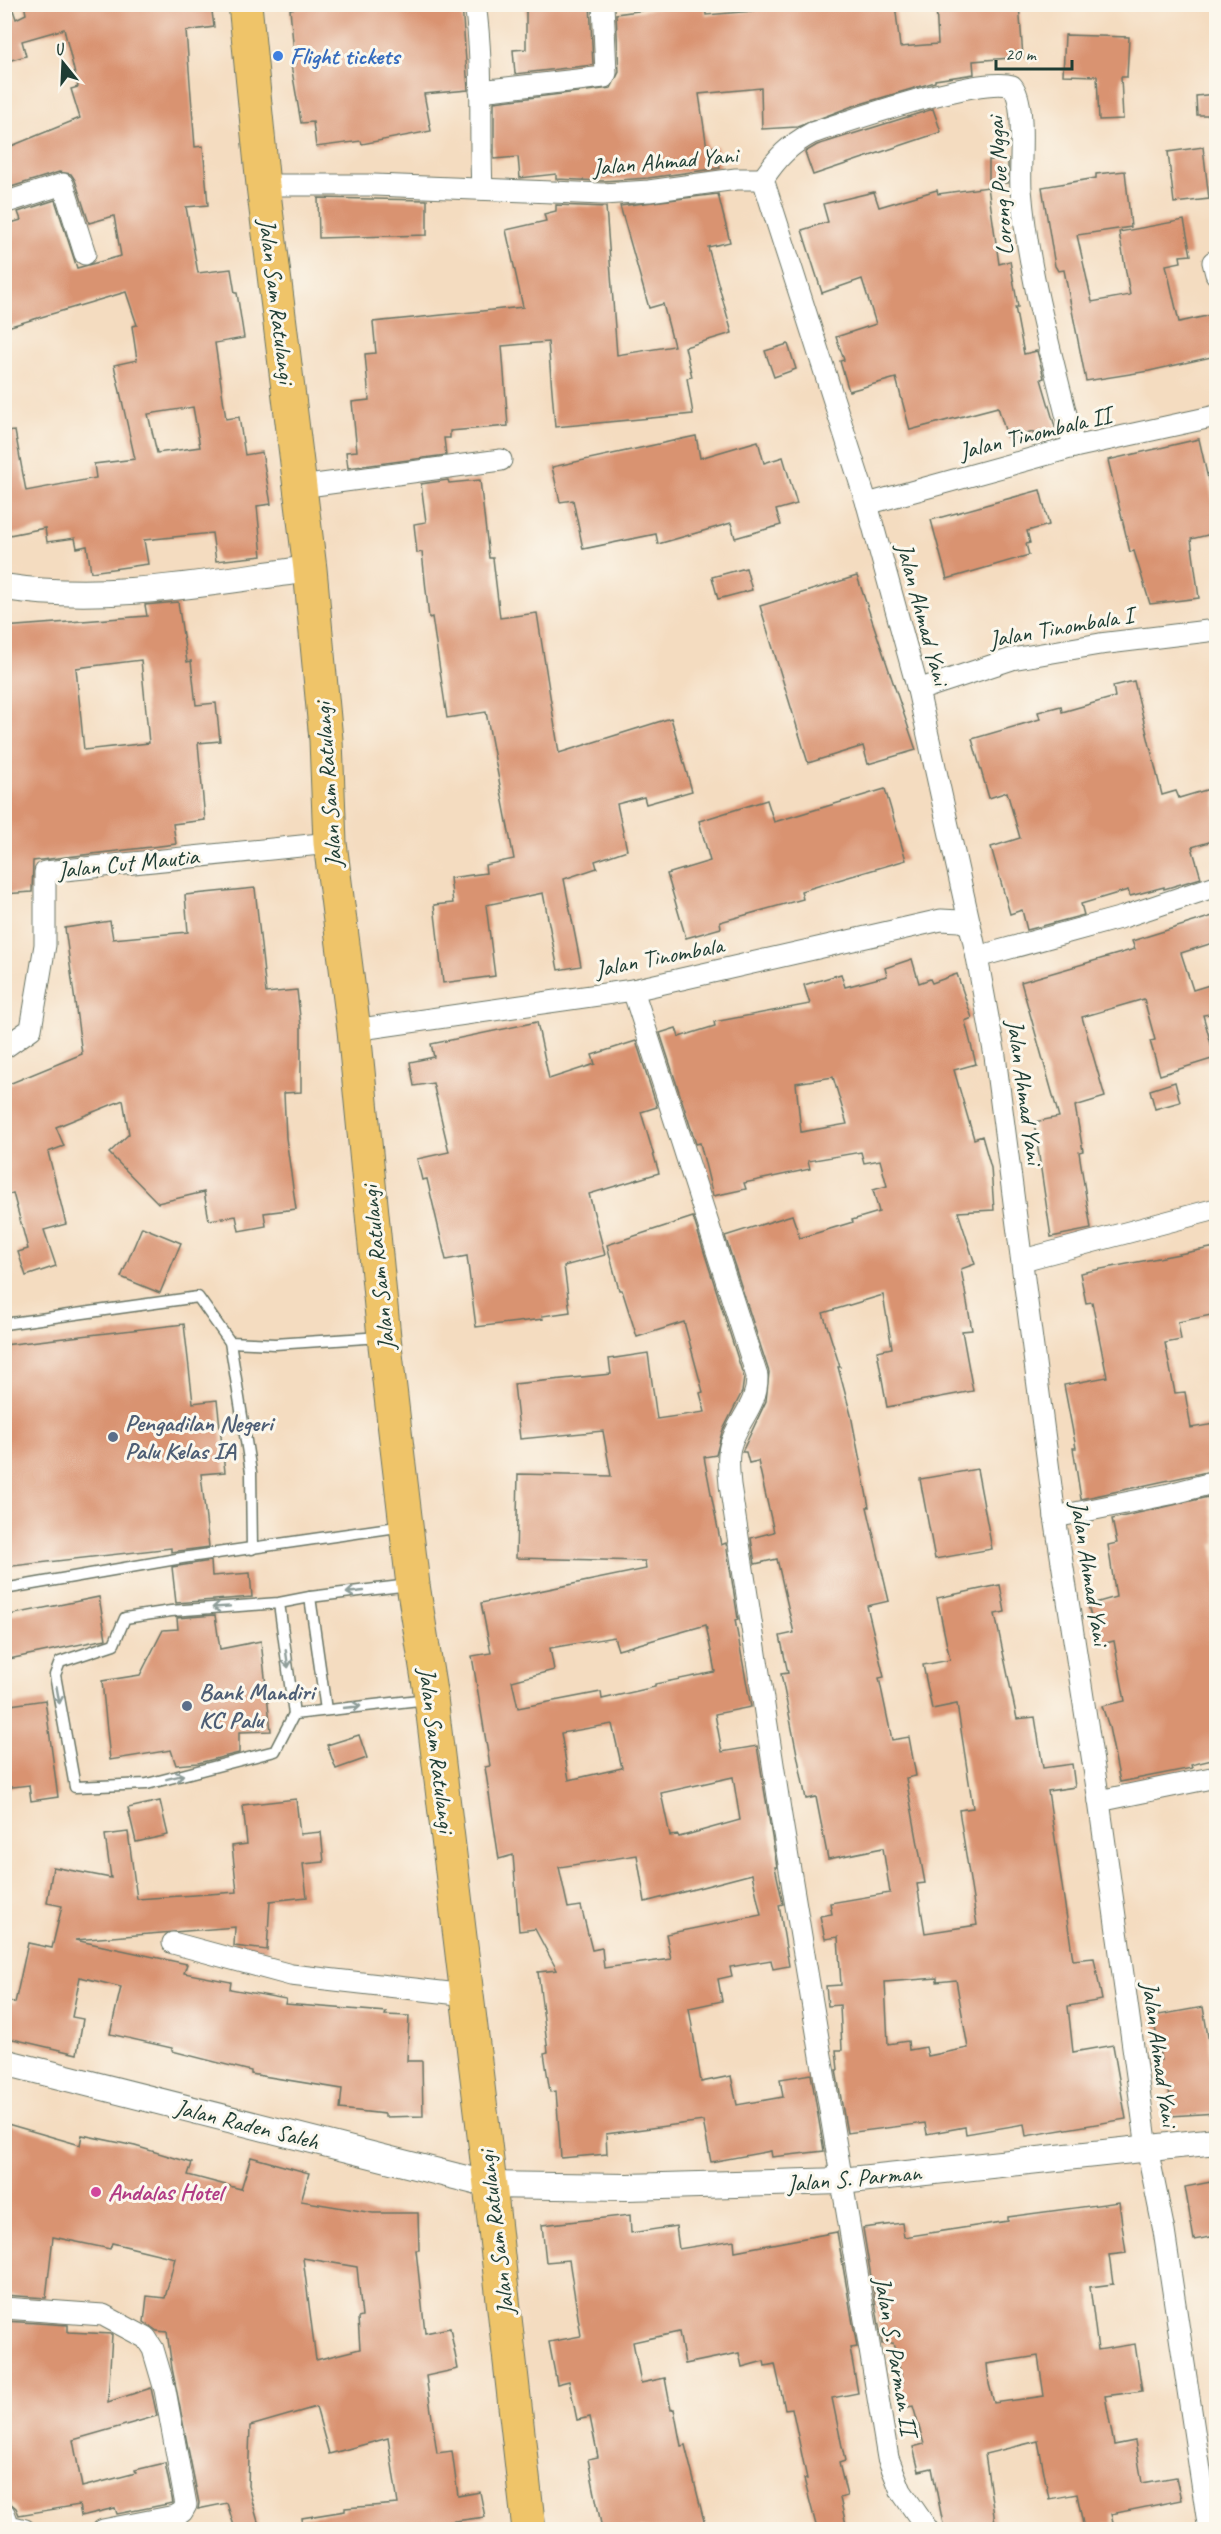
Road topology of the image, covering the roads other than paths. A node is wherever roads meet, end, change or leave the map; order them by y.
1 (245, 4) edge
2 (475, 4) edge
3 (603, 4) edge
4 (480, 91) junction
5 (764, 179) junction
6 (263, 185) junction
7 (482, 189) junction
8 (4, 203) edge
9 (86, 254) dead end
10 (1216, 416) edge
11 (1074, 447) junction
12 (501, 460) dead end
13 (300, 487) junction
14 (867, 504) junction
15 (310, 569) junction
16 (4, 587) edge
17 (1216, 630) edge
18 (918, 690) junction
19 (330, 843) junction
20 (1216, 886) edge
21 (970, 926) junction
22 (977, 957) junction
23 (633, 990) junction
24 (354, 1030) junction
25 (4, 1048) edge
26 (1216, 1209) edge
27 (1023, 1260) junction
28 (4, 1324) edge
29 (384, 1336) junction
30 (230, 1342) junction
31 (1216, 1482) edge
32 (1055, 1517) junction
33 (407, 1526) junction
34 (252, 1549) junction
35 (413, 1585) junction
36 (4, 1589) edge
37 (310, 1597) junction
38 (279, 1603) junction
39 (431, 1698) junction
40 (326, 1710) junction
41 (294, 1714) junction
42 (1216, 1777) edge
43 (1099, 1801) junction
44 (173, 1943) dead end
45 (467, 1995) junction
46 (4, 2062) edge
47 (1216, 2141) edge
48 (1147, 2148) junction
49 (841, 2181) junction
50 (490, 2185) junction
51 (4, 2308) edge
52 (4, 2513) edge
53 (25, 2529) edge
54 (103, 2529) edge
55 (529, 2529) edge
56 (928, 2529) edge
57 (1209, 2529) edge

1 - 6 highway, Jalan Sam Ratulangi
2 - 4 street
3 - 4 street
4 - 7 street
5 - 7 street, Jalan Ahmad Yani
5 - 11 street, Lorong Pue Nggai
5 - 14 street, Jalan Ahmad Yani
6 - 7 street, Jalan Ahmad Yani
6 - 13 highway, Jalan Sam Ratulangi
8 - 9 street
10 - 11 street, Jalan Tinombala II
11 - 14 street, Jalan Tinombala II
12 - 13 street
13 - 15 highway, Jalan Sam Ratulangi
14 - 18 street, Jalan Ahmad Yani
15 - 16 street
15 - 19 highway, Jalan Sam Ratulangi
17 - 18 street, Jalan Tinombala I
18 - 21 street, Jalan Ahmad Yani
19 - 24 highway, Jalan Sam Ratulangi
19 - 25 street, Jalan Cut Mautia
20 - 22 street
21 - 22 street, Jalan Ahmad Yani
21 - 23 street, Jalan Tinombala
22 - 27 street, Jalan Ahmad Yani
23 - 24 street, Jalan Tinombala
23 - 49 street, Jalan S. Parman II
24 - 29 highway, Jalan Sam Ratulangi
26 - 27 street
27 - 32 street, Jalan Ahmad Yani
28 - 30 lane
29 - 30 lane
29 - 33 highway, Jalan Sam Ratulangi
30 - 34 lane
31 - 32 street
32 - 43 street, Jalan Ahmad Yani
33 - 34 lane
33 - 35 highway, Jalan Sam Ratulangi
34 - 36 lane
35 -> 37 lane
35 - 39 highway, Jalan Sam Ratulangi
37 - 38 lane
37 - 40 lane
38 -> 41 lane
38 -> 41 lane
40 -> 39 lane
39 - 45 highway, Jalan Sam Ratulangi
40 - 41 lane
42 - 43 street
43 - 48 street, Jalan Ahmad Yani
44 - 45 street
45 - 50 highway, Jalan Sam Ratulangi
46 - 50 street, Jalan Raden Saleh
47 - 48 street, Jalan S. Parman
48 - 49 street, Jalan S. Parman
48 - 57 street, Jalan Ahmad Yani
49 - 50 street, Jalan S. Parman
49 - 56 street, Jalan S. Parman II
50 - 55 highway, Jalan Sam Ratulangi
51 - 54 street
52 - 53 street

